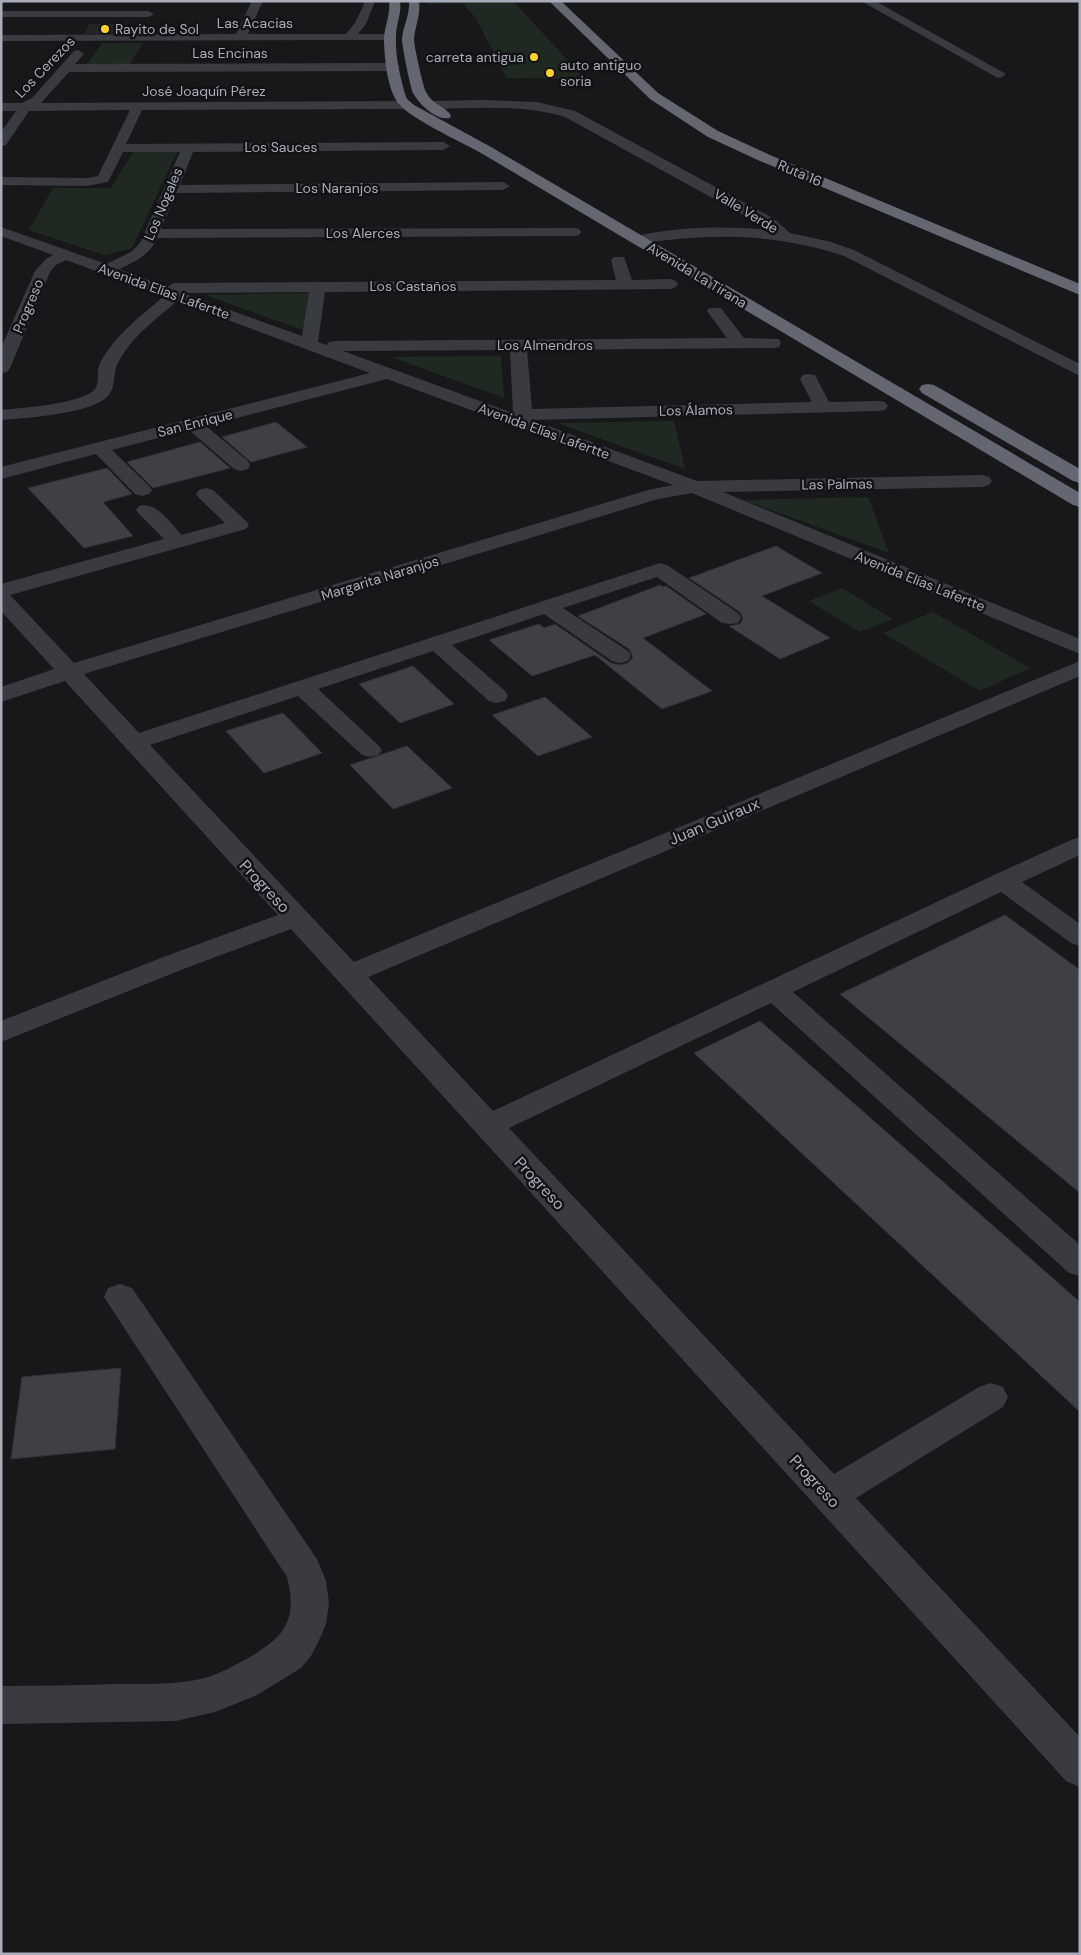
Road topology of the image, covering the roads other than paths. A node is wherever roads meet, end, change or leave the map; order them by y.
1 (15, 1) edge
2 (156, 1) edge
3 (258, 1) edge
4 (368, 1) edge
5 (394, 1) edge
6 (554, 1) edge
7 (866, 1) edge
8 (415, 2) edge
9 (148, 14) junction
10 (2, 15) edge
11 (349, 37) junction
12 (389, 37) junction
13 (1, 38) edge
14 (93, 38) junction
15 (132, 38) junction
16 (240, 38) junction
17 (394, 67) junction
18 (66, 68) junction
19 (1000, 74) dead end
20 (406, 105) junction
21 (429, 105) junction
22 (26, 106) junction
23 (138, 106) junction
24 (1, 107) edge
25 (395, 130) dead end
26 (735, 130) dead end
27 (1, 142) edge
28 (394, 146) junction
29 (443, 146) dead end
30 (118, 148) junction
31 (188, 148) junction
32 (1, 181) edge
33 (503, 186) dead end
34 (170, 189) junction
35 (1, 231) edge
36 (574, 232) dead end
37 (978, 232) dead end
38 (152, 234) junction
39 (661, 235) junction
40 (784, 235) junction
41 (638, 240) junction
42 (687, 250) dead end
43 (65, 255) junction
44 (619, 260) dead end
45 (106, 270) junction
46 (624, 284) junction
47 (670, 284) dead end
48 (318, 286) junction
49 (155, 288) junction
50 (1080, 290) edge
51 (175, 295) junction
52 (715, 311) dead end
53 (739, 343) junction
54 (773, 343) dead end
55 (314, 345) junction
56 (518, 345) junction
57 (2, 366) edge
58 (1080, 372) edge
59 (389, 373) junction
60 (809, 379) dead end
61 (918, 383) dead end
62 (879, 406) dead end
63 (823, 407) junction
64 (1, 415) edge
65 (518, 417) junction
66 (193, 424) junction
67 (100, 448) junction
68 (241, 465) dead end
69 (1, 473) edge
70 (1080, 477) edge
71 (982, 482) dead end
72 (692, 487) junction
73 (142, 490) dead end
74 (206, 494) dead end
75 (1080, 501) edge
76 (146, 510) dead end
77 (178, 542) junction
78 (1, 591) edge
79 (1, 598) edge
80 (546, 606) junction
81 (730, 618) dead end
82 (1014, 620) junction
83 (436, 642) junction
84 (1080, 647) edge
85 (620, 656) dead end
86 (68, 672) junction
87 (1076, 675) edge
88 (302, 687) junction
89 (1, 695) edge
90 (497, 696) dead end
91 (133, 743) junction
92 (370, 750) dead end
93 (1073, 856) edge
94 (1003, 881) junction
95 (295, 918) junction
96 (1080, 938) edge
97 (348, 975) junction
98 (774, 990) junction
99 (1, 1032) edge
100 (487, 1126) junction
101 (1080, 1264) edge
102 (120, 1297) dead end
103 (991, 1397) dead end
104 (829, 1496) junction
105 (1, 1705) edge
106 (1080, 1767) edge

1 - 10 street
2 - 9 street
3 - 16 street
4 - 11 street
5 - 12 highway
6 - 50 highway, Ruta 16
7 - 19 street
8 - 21 highway
9 - 10 street
9 - 15 street
11 - 12 street, Las Acacias
11 - 16 street, Las Acacias
12 - 17 highway
13 - 14 street, Las Acacias
14 - 15 street, Las Acacias
14 - 18 street, Los Cerezos
15 - 16 street, Las Acacias
17 - 18 street, Las Encinas
17 - 20 highway
18 - 22 street, Los Cerezos
20 - 23 street, José Joaquín Pérez
20 - 41 highway, Avenida La Tirana
21 - 39 highway, Avenida La Tirana
21 - 40 street, Valle Verde
22 - 23 street, José Joaquín Pérez
22 - 24 street, José Joaquín Pérez
22 - 27 street, Los Cerezos
23 - 30 street
25 - 28 street
26 - 37 highway, Ruta 16
28 - 29 street, Los Sauces
28 - 31 street, Los Sauces
30 - 31 street, Los Sauces
30 - 32 street
31 - 34 street, Los Nogales
33 - 34 street, Los Naranjos
34 - 38 street, Los Nogales
35 - 43 street, Avenida Elías Lafertte
36 - 38 street, Los Alerces
38 - 45 street, Los Nogales
39 - 40 street
39 - 41 street
39 - 42 highway, Avenida La Tirana
40 - 58 street, Valle Verde
41 - 75 highway, Avenida La Tirana
43 - 45 street, Avenida Elías Lafertte
43 - 57 street, Progreso
44 - 46 street
45 - 49 street, Avenida Elías Lafertte
46 - 47 street, Los Castaños
46 - 48 street, Los Castaños
48 - 49 street, Los Castaños
48 - 55 street
49 - 51 street, Avenida Elías Lafertte
51 - 55 street, Avenida Elías Lafertte
51 - 64 street
52 - 53 street
53 - 54 street, Los Almendros
53 - 56 street, Los Almendros
55 - 56 street, Los Almendros
55 - 59 street, Avenida Elías Lafertte
56 - 65 street
59 - 65 street, Avenida Elías Lafertte
59 - 66 street, San Enrique
60 - 63 street
61 - 70 highway
62 - 63 street, Los Álamos
63 - 65 street, Los Álamos
65 - 72 street, Avenida Elías Lafertte
66 - 67 street, San Enrique
66 - 68 street
67 - 69 street, San Enrique
67 - 73 street
71 - 72 street, Las Palmas
72 - 82 street, Avenida Elías Lafertte
72 - 86 street, Margarita Naranjos
74 - 77 street
76 - 77 street
77 - 78 street
79 - 86 street, Progreso
80 - 81 street
80 - 83 street
80 - 85 street
82 - 84 street, Avenida Elías Lafertte
82 - 87 street
83 - 88 street
83 - 90 street
86 - 89 street, Margarita Naranjos
86 - 91 street, Progreso
87 - 97 street, Juan Guiraux
88 - 91 street
88 - 92 street
91 - 95 street, Progreso
93 - 94 street
94 - 96 street
94 - 98 street
95 - 97 street, Progreso
95 - 99 street
97 - 100 street, Progreso
98 - 100 street
98 - 101 street
100 - 104 street, Progreso
102 - 105 street
103 - 104 street
104 - 106 street, Progreso

